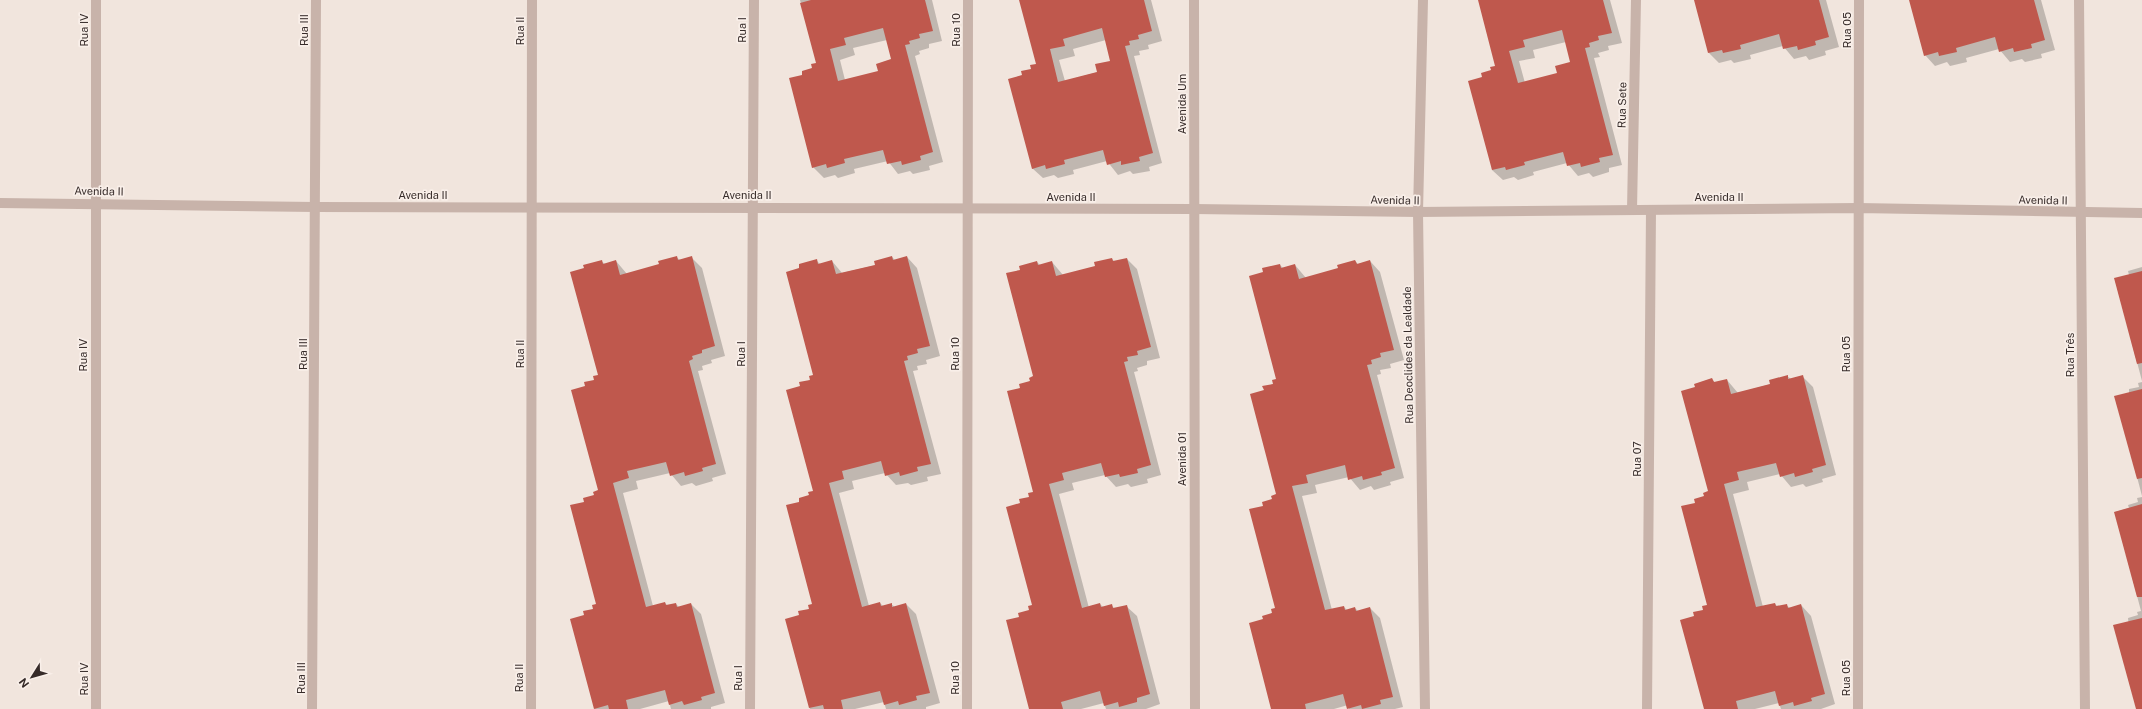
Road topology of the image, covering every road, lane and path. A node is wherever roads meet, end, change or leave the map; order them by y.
1 (96, 0) edge
2 (316, 0) edge
3 (532, 0) edge
4 (754, 0) edge
5 (968, 0) edge
6 (1194, 0) edge
7 (1423, 0) edge
8 (1636, 0) edge
9 (1859, 0) edge
10 (2079, 0) edge
11 (0, 203) edge
12 (95, 203) junction
13 (315, 207) junction
14 (532, 207) junction
15 (754, 207) junction
16 (1858, 208) junction
17 (968, 209) junction
18 (1194, 209) junction
19 (1632, 210) junction
20 (1651, 210) junction
21 (1418, 212) junction
22 (2081, 213) junction
23 (2142, 213) edge
24 (96, 709) edge
25 (312, 709) edge
26 (531, 709) edge
27 (750, 709) edge
28 (966, 709) edge
29 (1195, 709) edge
30 (1425, 709) edge
31 (1647, 709) edge
32 (1858, 709) edge
33 (2085, 709) edge

1 - 12 street, Rua IV
2 - 13 street, Rua III
3 - 14 street, Rua II
4 - 15 street, Rua I
5 - 17 street, Rua 10
6 - 18 street, Avenida Um
7 - 21 street, Rua Deoclides da Lealdade
8 - 19 street, Rua Sete
9 - 16 street, Rua 05
10 - 22 street, Rua Três
11 - 12 street, Avenida II
12 - 13 street, Avenida II
12 - 24 street, Rua IV
13 - 14 street, Avenida II
13 - 25 street, Rua III
14 - 15 street, Avenida II
14 - 26 street, Rua II
15 - 17 street, Avenida II
15 - 27 street, Rua I
16 - 20 street, Avenida II
16 - 22 street, Avenida II
16 - 32 street, Rua 05
17 - 18 street, Avenida II
17 - 28 street, Rua 10
18 - 21 street, Avenida II
18 - 29 street, Avenida 01
19 - 20 street, Avenida II
19 - 21 street, Avenida II
20 - 31 street, Rua 07
21 - 30 street, Rua Deoclides da Lealdade
22 - 23 street, Avenida II
22 - 33 street, Rua Três

